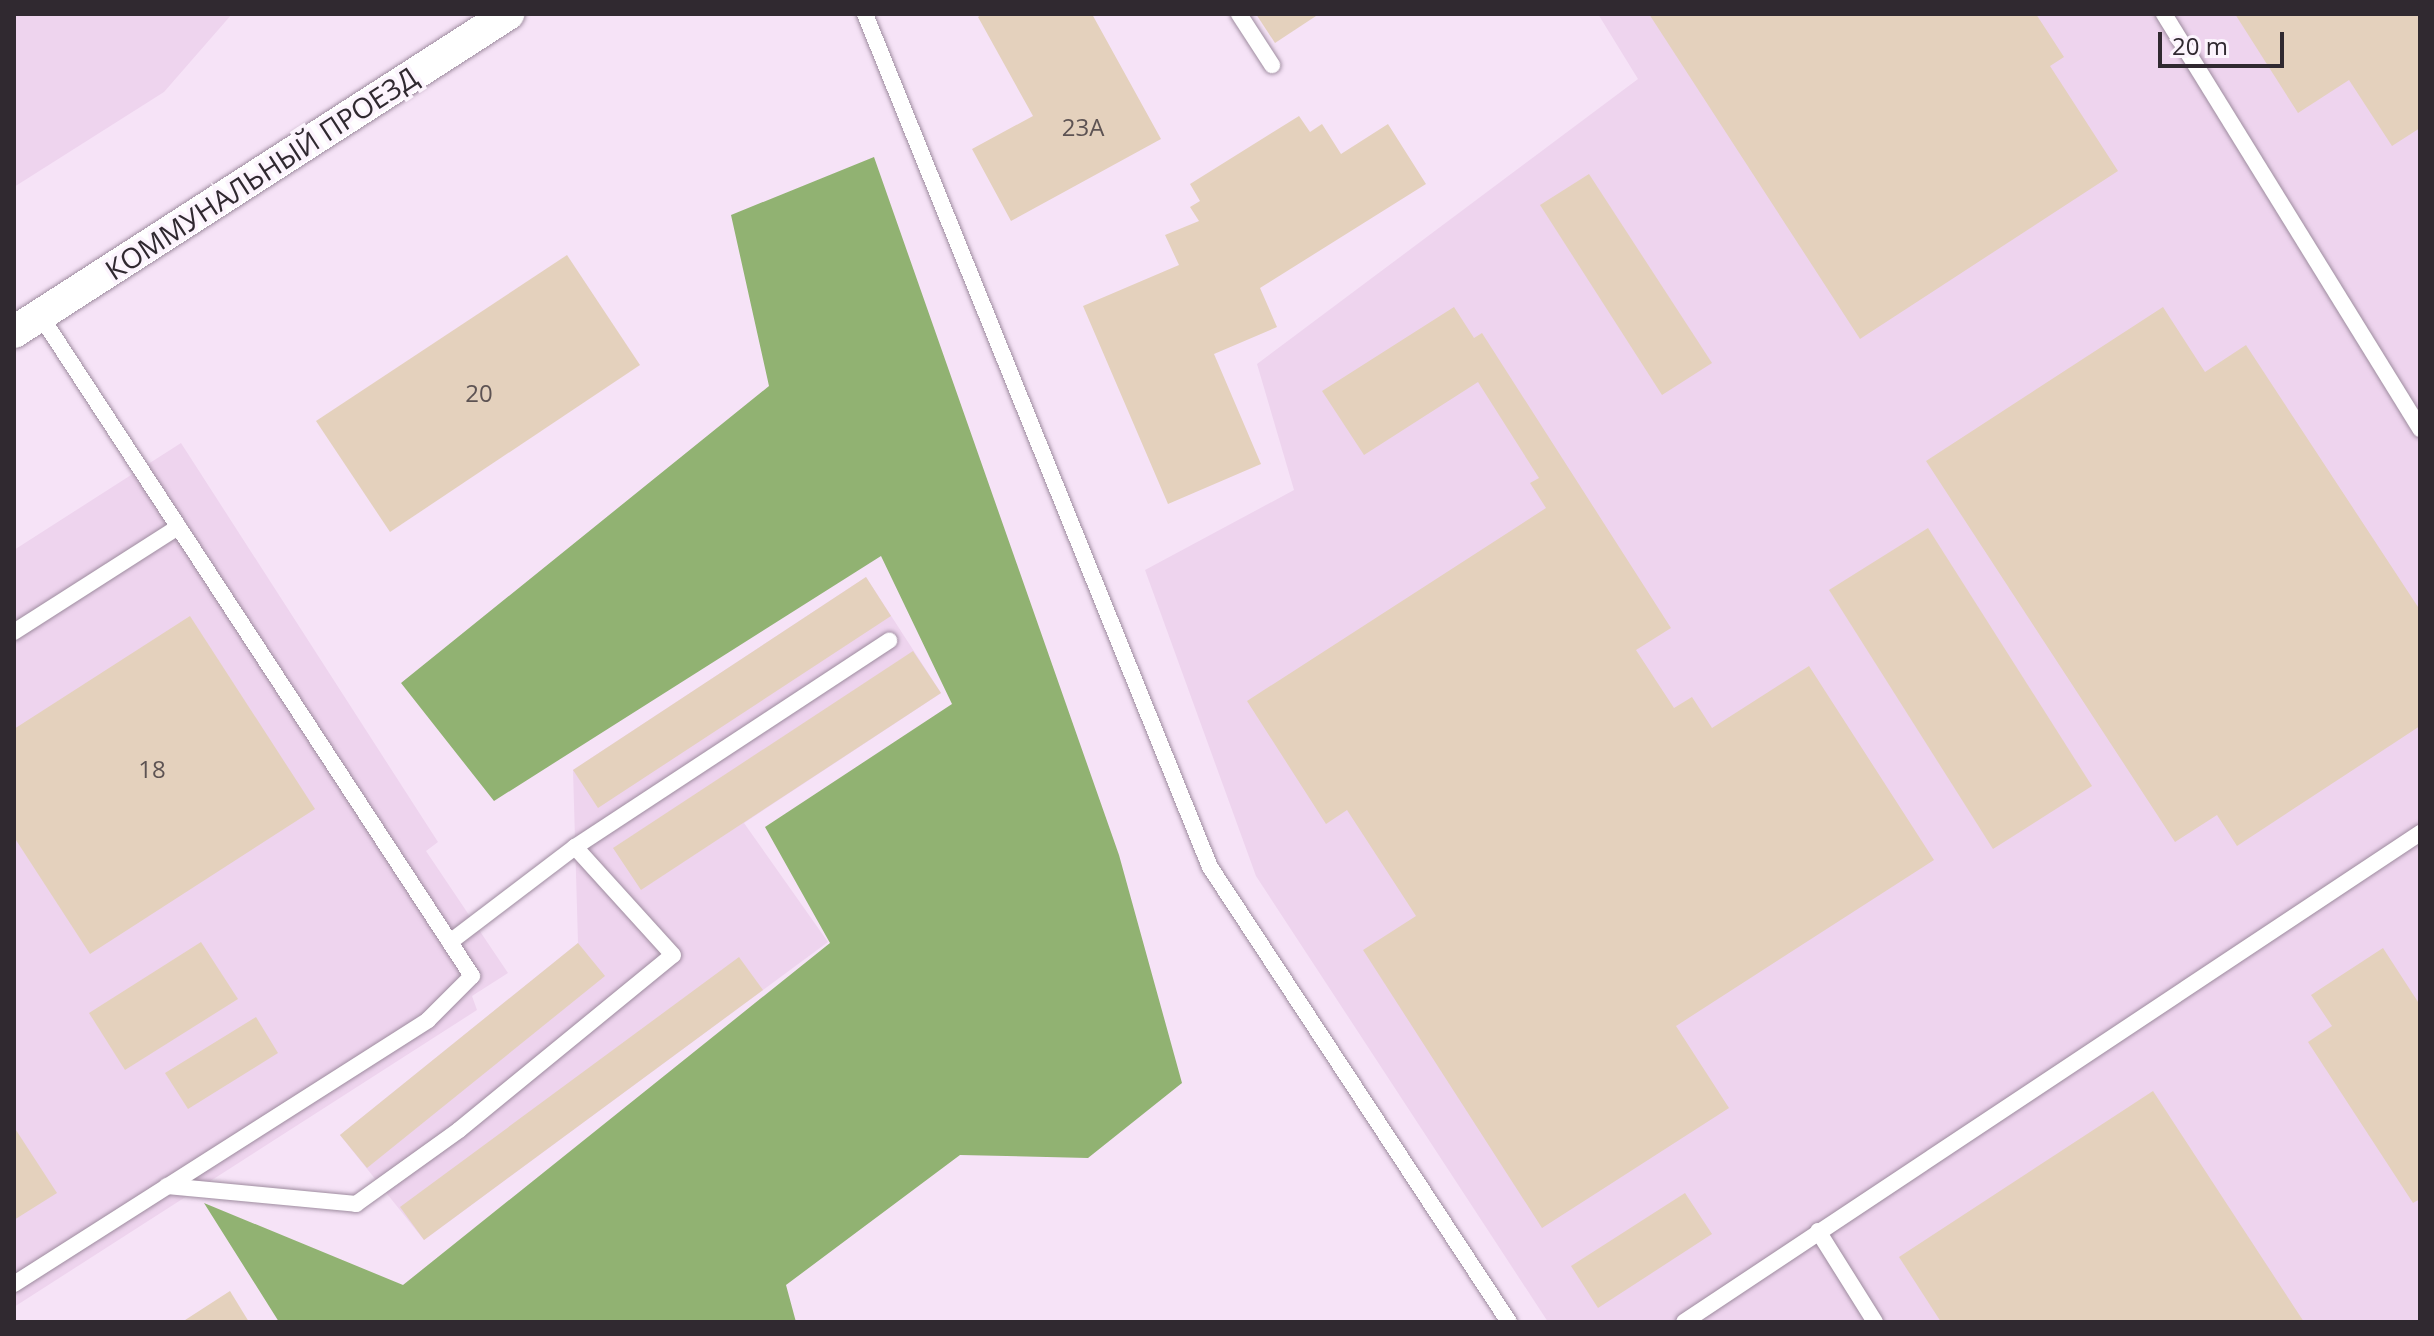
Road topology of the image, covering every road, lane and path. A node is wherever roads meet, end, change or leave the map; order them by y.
1 (508, 14) edge
2 (865, 14) edge
3 (1239, 14) edge
4 (2164, 14) edge
5 (1272, 65) dead end
6 (27, 324) edge
7 (2420, 429) edge
8 (178, 527) junction
9 (14, 632) edge
10 (889, 641) dead end
11 (2420, 833) edge
12 (575, 847) junction
13 (450, 942) junction
14 (167, 1186) junction
15 (1818, 1231) junction
16 (14, 1284) edge
17 (1509, 1322) edge
18 (1684, 1322) edge
19 (1875, 1322) edge

1 - 6 street, КОММУНАЛЬНЫЙ ПРОЕЗД
2 - 17 lane
3 - 5 lane
4 - 7 lane
6 - 8 lane
8 - 9 lane
8 - 13 lane
10 - 12 lane
11 - 15 lane
12 - 13 lane
12 - 14 lane
13 - 14 lane
14 - 16 lane
15 - 18 lane
15 - 19 lane

